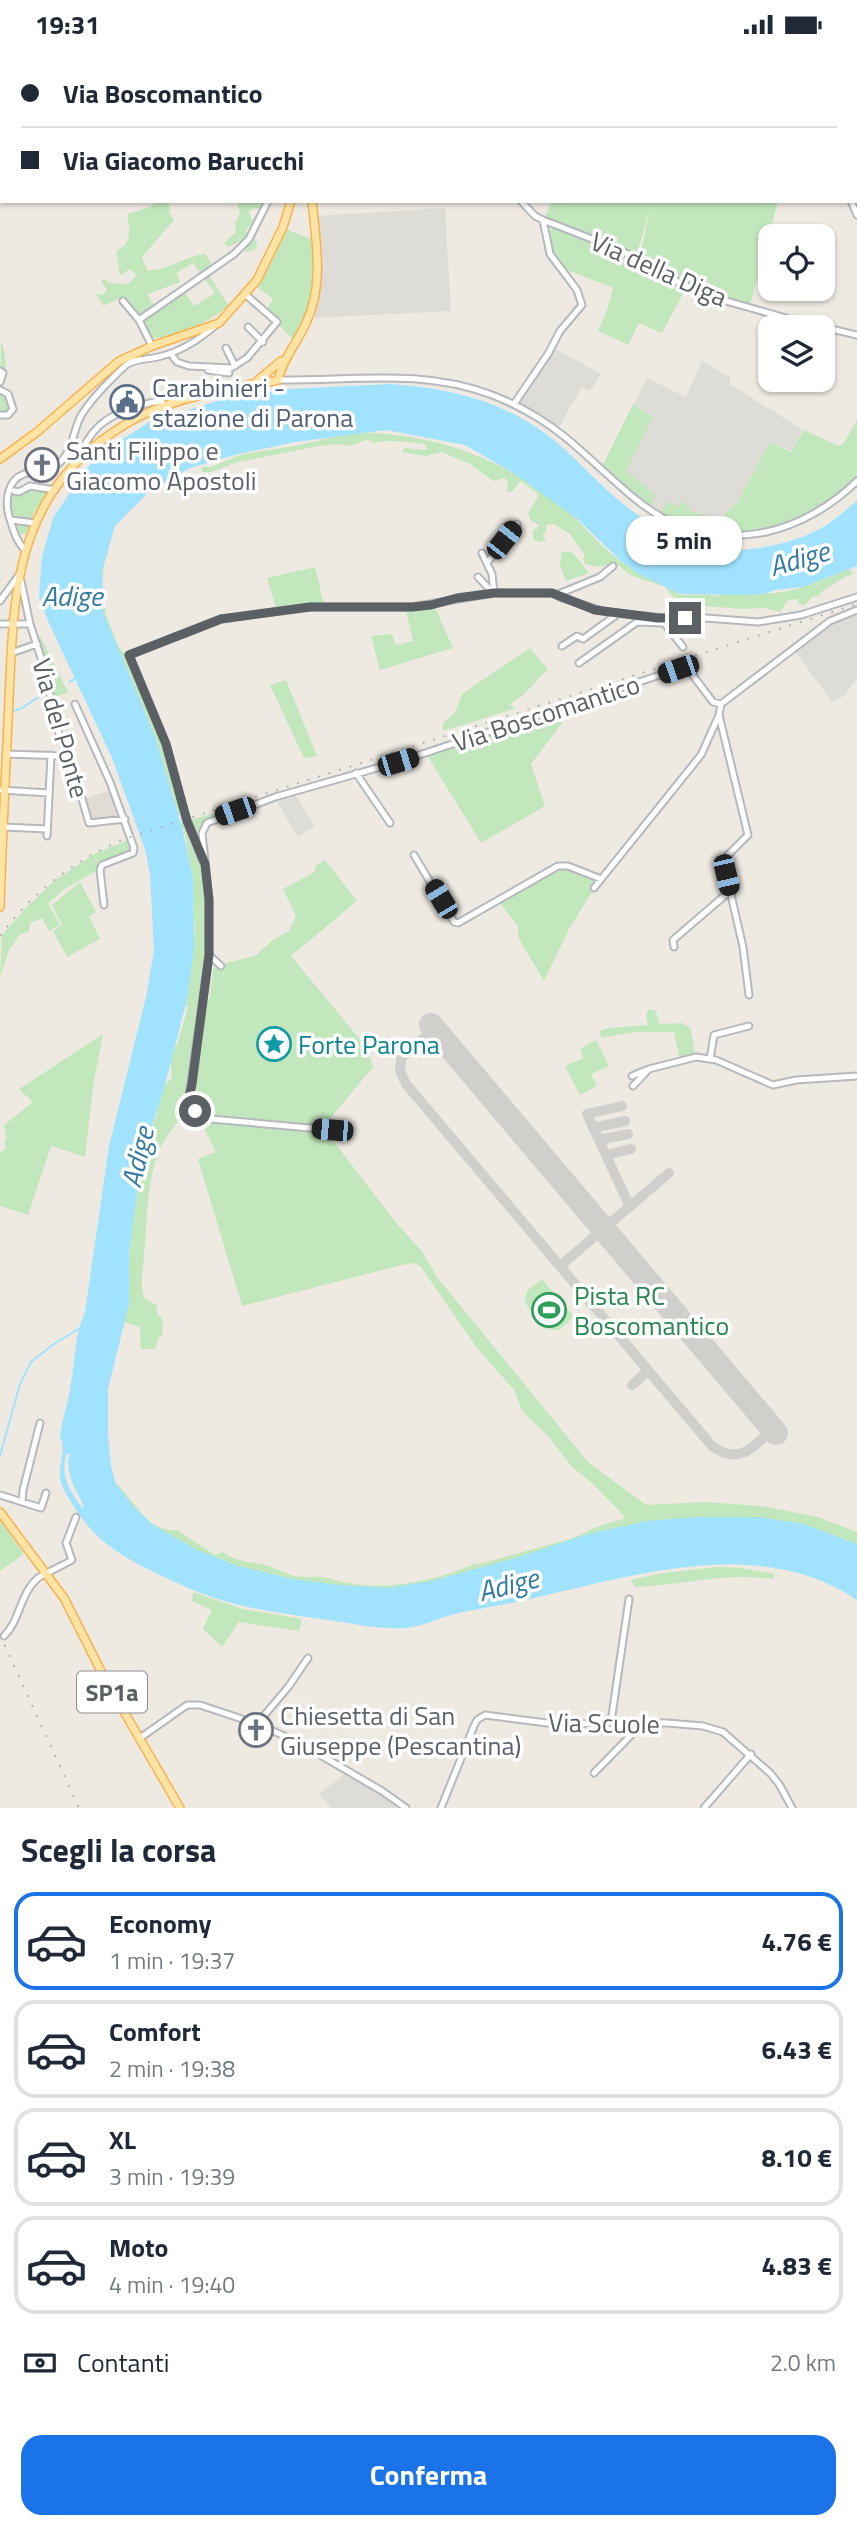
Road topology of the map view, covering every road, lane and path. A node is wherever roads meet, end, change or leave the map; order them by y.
1 (267, 203) edge
2 (290, 203) edge
3 (313, 203) edge
4 (523, 203) edge
5 (543, 220) junction
6 (246, 295) junction
7 (123, 301) dead end
8 (230, 311) junction
9 (139, 320) junction
10 (219, 323) junction
11 (248, 327) dead end
12 (189, 333) junction
13 (857, 335) edge
14 (195, 342) junction
15 (263, 342) junction
16 (160, 343) junction
17 (148, 344) junction
18 (226, 348) dead end
19 (171, 354) junction
20 (195, 366) junction
21 (235, 366) junction
22 (0, 371) edge
23 (229, 373) dead end
24 (275, 376) junction
25 (0, 382) edge
26 (0, 390) edge
27 (514, 404) junction
28 (142, 410) junction
29 (0, 415) edge
30 (95, 431) junction
31 (102, 440) junction
32 (1, 457) edge
33 (78, 463) junction
34 (857, 481) edge
35 (12, 489) junction
36 (55, 490) junction
37 (10, 520) junction
38 (35, 523) junction
39 (517, 524) dead end
40 (25, 550) junction
41 (482, 552) dead end
42 (487, 563) junction
43 (613, 566) dead end
44 (19, 575) junction
45 (478, 577) dead end
46 (494, 593) junction
47 (556, 595) junction
48 (857, 597) edge
49 (0, 601) edge
50 (857, 610) edge
51 (620, 613) junction
52 (664, 620) junction
53 (0, 624) edge
54 (30, 624) junction
55 (12, 625) junction
56 (37, 644) junction
57 (562, 646) dead end
58 (683, 647) dead end
59 (11, 653) junction
60 (579, 663) dead end
61 (75, 704) dead end
62 (721, 704) junction
63 (719, 715) junction
64 (4, 750) edge
65 (51, 755) junction
66 (68, 756) junction
67 (356, 773) junction
68 (3, 790) edge
69 (49, 793) junction
70 (125, 819) junction
71 (390, 823) dead end
72 (4, 827) junction
73 (414, 855) dead end
74 (205, 864) junction
75 (600, 879) junction
76 (594, 888) dead end
77 (730, 891) junction
78 (104, 905) dead end
79 (0, 907) edge
80 (674, 947) dead end
81 (209, 955) junction
82 (220, 966) dead end
83 (749, 995) dead end
84 (749, 1026) dead end
85 (704, 1037) dead end
86 (713, 1037) junction
87 (710, 1059) junction
88 (649, 1069) junction
89 (632, 1076) dead end
90 (857, 1076) edge
91 (633, 1086) dead end
92 (332, 1130) dead end
93 (40, 1423) dead end
94 (47, 1493) dead end
95 (0, 1495) edge
96 (22, 1502) junction
97 (0, 1512) edge
98 (76, 1517) dead end
99 (46, 1575) junction
100 (629, 1599) dead end
101 (4, 1636) dead end
102 (308, 1658) dead end
103 (611, 1722) junction
104 (643, 1723) junction
105 (257, 1724) junction
106 (140, 1738) junction
107 (751, 1754) junction
108 (594, 1773) dead end
109 (178, 1804) edge
110 (169, 1808) edge
111 (406, 1808) edge
112 (441, 1808) edge
113 (704, 1808) edge
114 (792, 1808) edge

1 - 9 street
2 - 6 main road
3 - 24 main road
4 - 5 street, Via della Diga
5 - 13 street, Via della Diga
5 - 27 street, Via della Diga
6 - 8 main road
6 - 15 street
7 - 9 street
8 - 10 main road
8 - 16 main road
9 - 17 street
10 - 12 main road
10 - 14 street
11 - 15 street
12 - 14 street
12 - 16 main road
14 - 19 street
15 - 21 street
16 - 17 main road
17 - 32 main road
18 - 21 street
19 - 20 street
19 - 35 street
20 - 21 street
20 - 23 street
22 - 25 street
24 - 27 street
24 - 28 main road
26 - 29 street
27 - 34 street
28 - 30 street
28 - 31 main road
30 - 31 street
30 - 33 street
31 - 33 main road
33 - 36 main road
35 - 36 street
35 - 37 street
36 - 38 main road
37 - 38 street
37 - 40 street
38 - 40 main road
39 - 42 street
40 - 44 main road
41 - 42 street
42 - 46 street
43 - 47 street
44 - 49 street
44 - 54 street, Via del Ponte
44 - 55 main road
45 - 46 street
46 - 47 street
46 - 74 street
47 - 51 street
48 - 52 street
50 - 62 street
51 - 52 street
51 - 57 street
52 - 58 street
52 - 60 street
53 - 55 street
54 - 55 street
54 - 56 street, Via del Ponte
55 - 59 main road
56 - 59 street
56 - 66 street, Via del Ponte
59 - 64 main road
61 - 70 street
62 - 63 street
62 - 67 street, Via Boscomantico
63 - 75 street
63 - 77 street
64 - 65 street
64 - 68 main road
65 - 66 street
65 - 69 street
66 - 70 street, Via del Ponte
67 - 71 street
67 - 74 street, Via Boscomantico
68 - 69 street
68 - 72 main road
69 - 72 street
70 - 78 street, Via del Ponte
72 - 79 main road
73 - 75 street
74 - 81 street, Via Boscomantico
75 - 76 street
77 - 80 street
77 - 83 street
81 - 82 street
81 - 92 street, Via Boscomantico
84 - 86 street
85 - 86 street
86 - 87 street
87 - 88 street
87 - 90 street
88 - 89 street
88 - 91 street
93 - 96 street
94 - 96 street
95 - 96 street
97 - 99 main road, SP1a
98 - 99 street
99 - 101 street
99 - 106 main road, SP1a
100 - 103 street
102 - 105 street
103 - 104 street, Via Scuole
103 - 112 street, Via Scuole
104 - 107 street, Via Scuole
104 - 108 street
105 - 106 street
105 - 111 street
106 - 109 main road, SP1a
107 - 113 street
107 - 114 street, Via Scuole
109 - 110 street

